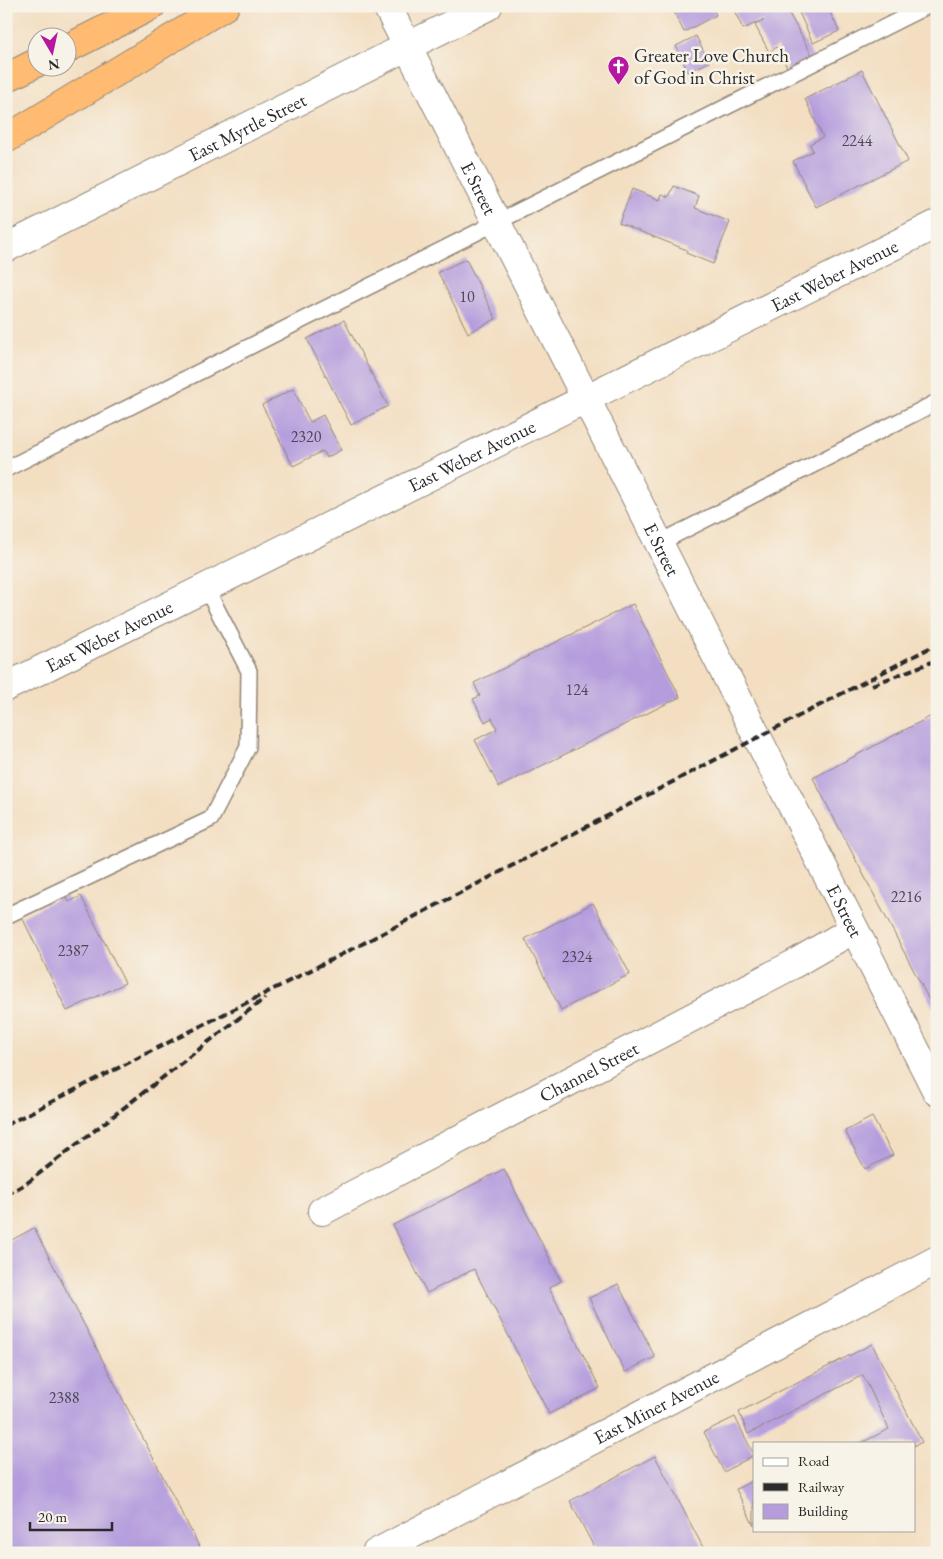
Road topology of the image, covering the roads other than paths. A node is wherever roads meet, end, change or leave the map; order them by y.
1 (151, 6) edge
2 (225, 6) edge
3 (387, 6) edge
4 (488, 6) edge
5 (927, 6) edge
6 (78, 43) edge
7 (408, 46) junction
8 (28, 67) edge
9 (6, 78) edge
10 (6, 139) edge
11 (496, 222) junction
12 (937, 224) edge
13 (6, 248) edge
14 (586, 398) junction
15 (937, 402) edge
16 (6, 469) edge
17 (659, 543) junction
18 (206, 588) junction
19 (6, 687) edge
20 (6, 916) edge
21 (854, 929) junction
22 (937, 1092) edge
23 (322, 1211) dead end
24 (937, 1260) edge
25 (376, 1553) edge

1 - 6 highway
2 - 10 highway
3 - 7 street, E Street
4 - 7 street, East Myrtle Street
5 - 11 lane
7 - 11 street, E Street
7 - 13 street, East Myrtle Street
8 - 9 highway
11 - 14 street, E Street
11 - 16 lane
12 - 14 street, East Weber Avenue
14 - 17 street, E Street
14 - 18 street, East Weber Avenue
15 - 17 lane
17 - 21 street, E Street
18 - 19 street, East Weber Avenue
18 - 20 lane
21 - 22 street, E Street
21 - 23 street, Channel Street
24 - 25 street, East Miner Avenue

